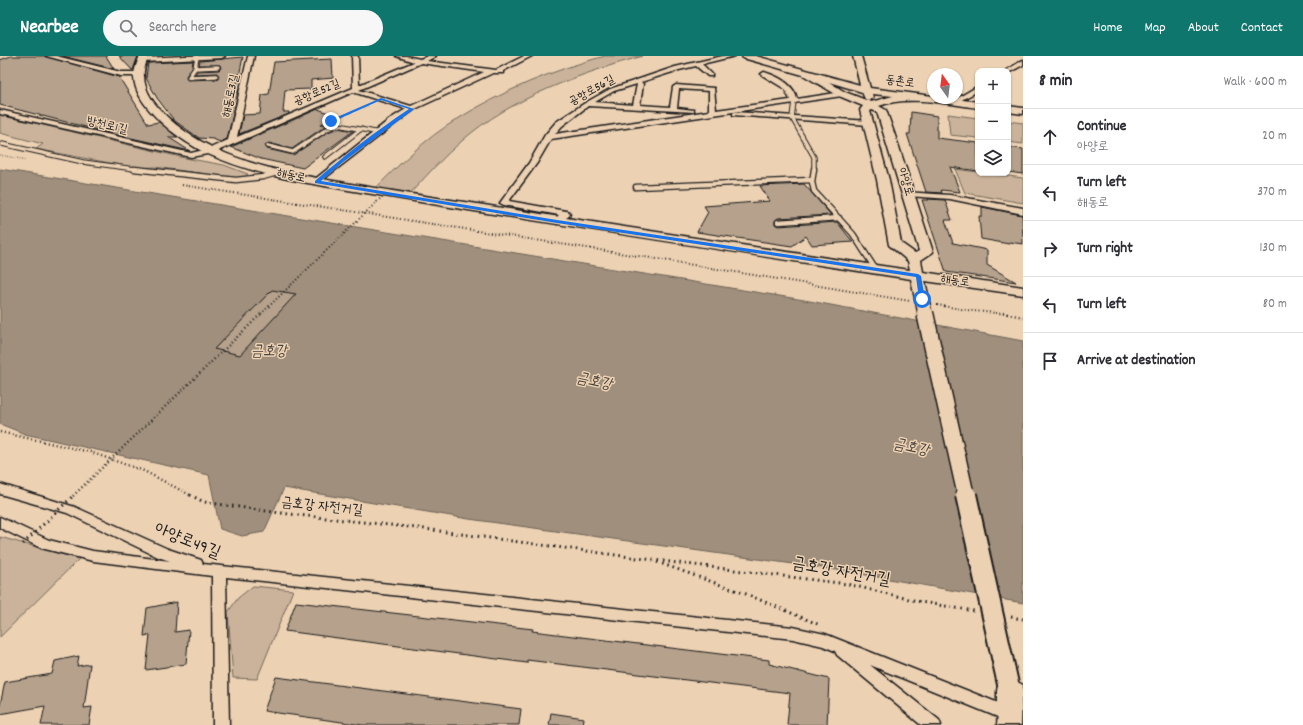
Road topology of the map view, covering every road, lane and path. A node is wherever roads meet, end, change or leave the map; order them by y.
1 (49, 56) edge
2 (222, 56) edge
3 (251, 56) edge
4 (355, 56) edge
5 (399, 56) edge
6 (433, 56) edge
7 (529, 56) edge
8 (732, 56) edge
9 (746, 56) edge
10 (857, 56) edge
11 (197, 57) junction
12 (143, 58) edge
13 (419, 62) junction
14 (1023, 62) edge
15 (697, 63) junction
16 (218, 67) dead end
17 (194, 68) junction
18 (1011, 69) edge
19 (496, 72) junction
20 (854, 73) junction
21 (139, 74) junction
22 (764, 74) dead end
23 (807, 74) junction
24 (710, 75) dead end
25 (216, 76) dead end
26 (821, 78) junction
27 (640, 84) dead end
28 (354, 89) junction
29 (866, 90) junction
30 (975, 90) edge
31 (842, 94) junction
32 (963, 97) edge
33 (923, 98) junction
34 (381, 99) junction
35 (927, 99) edge
36 (794, 101) junction
37 (587, 104) junction
38 (871, 104) junction
39 (963, 104) edge
40 (975, 106) edge
41 (636, 107) junction
42 (412, 109) junction
43 (1011, 109) edge
44 (673, 110) junction
45 (1023, 111) edge
46 (0, 112) edge
47 (713, 113) junction
48 (338, 118) dead end
49 (792, 118) junction
50 (869, 123) junction
51 (361, 129) junction
52 (380, 133) junction
53 (548, 137) junction
54 (232, 141) junction
55 (2, 144) dead end
56 (268, 146) dead end
57 (210, 151) junction
58 (0, 155) edge
59 (324, 156) dead end
60 (29, 160) dead end
61 (277, 174) junction
62 (812, 180) junction
63 (317, 182) junction
64 (178, 184) dead end
65 (636, 187) dead end
66 (386, 193) junction
67 (908, 194) junction
68 (1023, 211) edge
69 (839, 218) junction
70 (557, 221) junction
71 (778, 222) dead end
72 (914, 259) junction
73 (876, 270) junction
74 (918, 276) junction
75 (1023, 291) edge
76 (924, 302) junction
77 (1023, 316) edge
78 (0, 432) edge
79 (0, 489) edge
80 (0, 522) edge
81 (23, 544) dead end
82 (653, 560) junction
83 (219, 571) junction
84 (976, 611) dead end
85 (1007, 616) dead end
86 (1023, 619) edge
87 (834, 644) junction
88 (1016, 689) edge
89 (1009, 720) edge
90 (221, 725) edge
91 (933, 725) edge

1 - 21 street
2 - 11 street
3 - 54 street, 해동로3길
4 - 28 street
5 - 13 street
6 - 13 street, 공항로52길
7 - 19 street
8 - 15 street, 공항로56길
9 - 23 main road
10 - 20 main road, 아양로
11 - 12 street
11 - 17 lane
12 - 21 main road
13 - 19 street
13 - 28 street, 공항로52길
14 - 18 street
15 - 24 street
15 - 37 street, 공항로56길
16 - 17 lane
17 - 25 lane
19 - 42 street
20 - 26 main road
20 - 29 main road, 아양로
21 - 57 main road, 해동로
22 - 36 street
23 - 26 main road, 동촌로
23 - 31 main road
26 - 29 main road, 동촌로
27 - 41 street
28 - 34 street
28 - 54 street, 공항로52길
29 - 33 main road, 동촌로
29 - 38 main road, 아양로
30 - 32 street
31 - 36 street
31 - 38 main road
33 - 35 main road, 동촌로
33 - 38 main road
34 - 42 street
34 - 48 path
36 - 47 street
36 - 49 lane
37 - 41 street
37 - 53 street, 공항로56길
38 - 50 main road, 아양로
38 - 67 main road, 아양로
39 - 40 main road, 동촌로
41 - 44 street
42 - 52 street
43 - 45 main road
44 - 47 street
44 - 47 street
46 - 57 street, 방천로1길
47 - 49 street
47 - 53 street
49 - 50 street
49 - 62 lane
50 - 72 main road, 아양로
51 - 52 lane
51 - 56 lane
51 - 59 lane
52 - 63 street
53 - 70 street, 공항로56길
54 - 57 street, 공항로52길
55 - 61 lane
57 - 61 main road, 해동로
58 - 60 path
61 - 63 main road, 해동로
62 - 65 lane
62 - 69 lane
63 - 66 main road, 해동로
64 - 76 path
66 - 70 main road, 해동로
66 - 81 path, bridge
67 - 68 street
67 - 72 main road, 아양로
69 - 71 lane
69 - 73 lane
70 - 73 main road, 해동로
72 - 74 main road
73 - 74 main road, 해동로
74 - 75 main road, 해동로
74 - 76 main road
76 - 77 path
76 - 88 main road, bridge
78 - 82 path, 금호강 자전거길
79 - 83 street, 아양로49길
80 - 83 street
82 - 84 path, 금호강 자전거길
82 - 87 path, 금호강 자전거길
83 - 87 street
83 - 90 street, 아양로49길
85 - 86 path
87 - 89 street
87 - 91 street
88 - 89 main road

